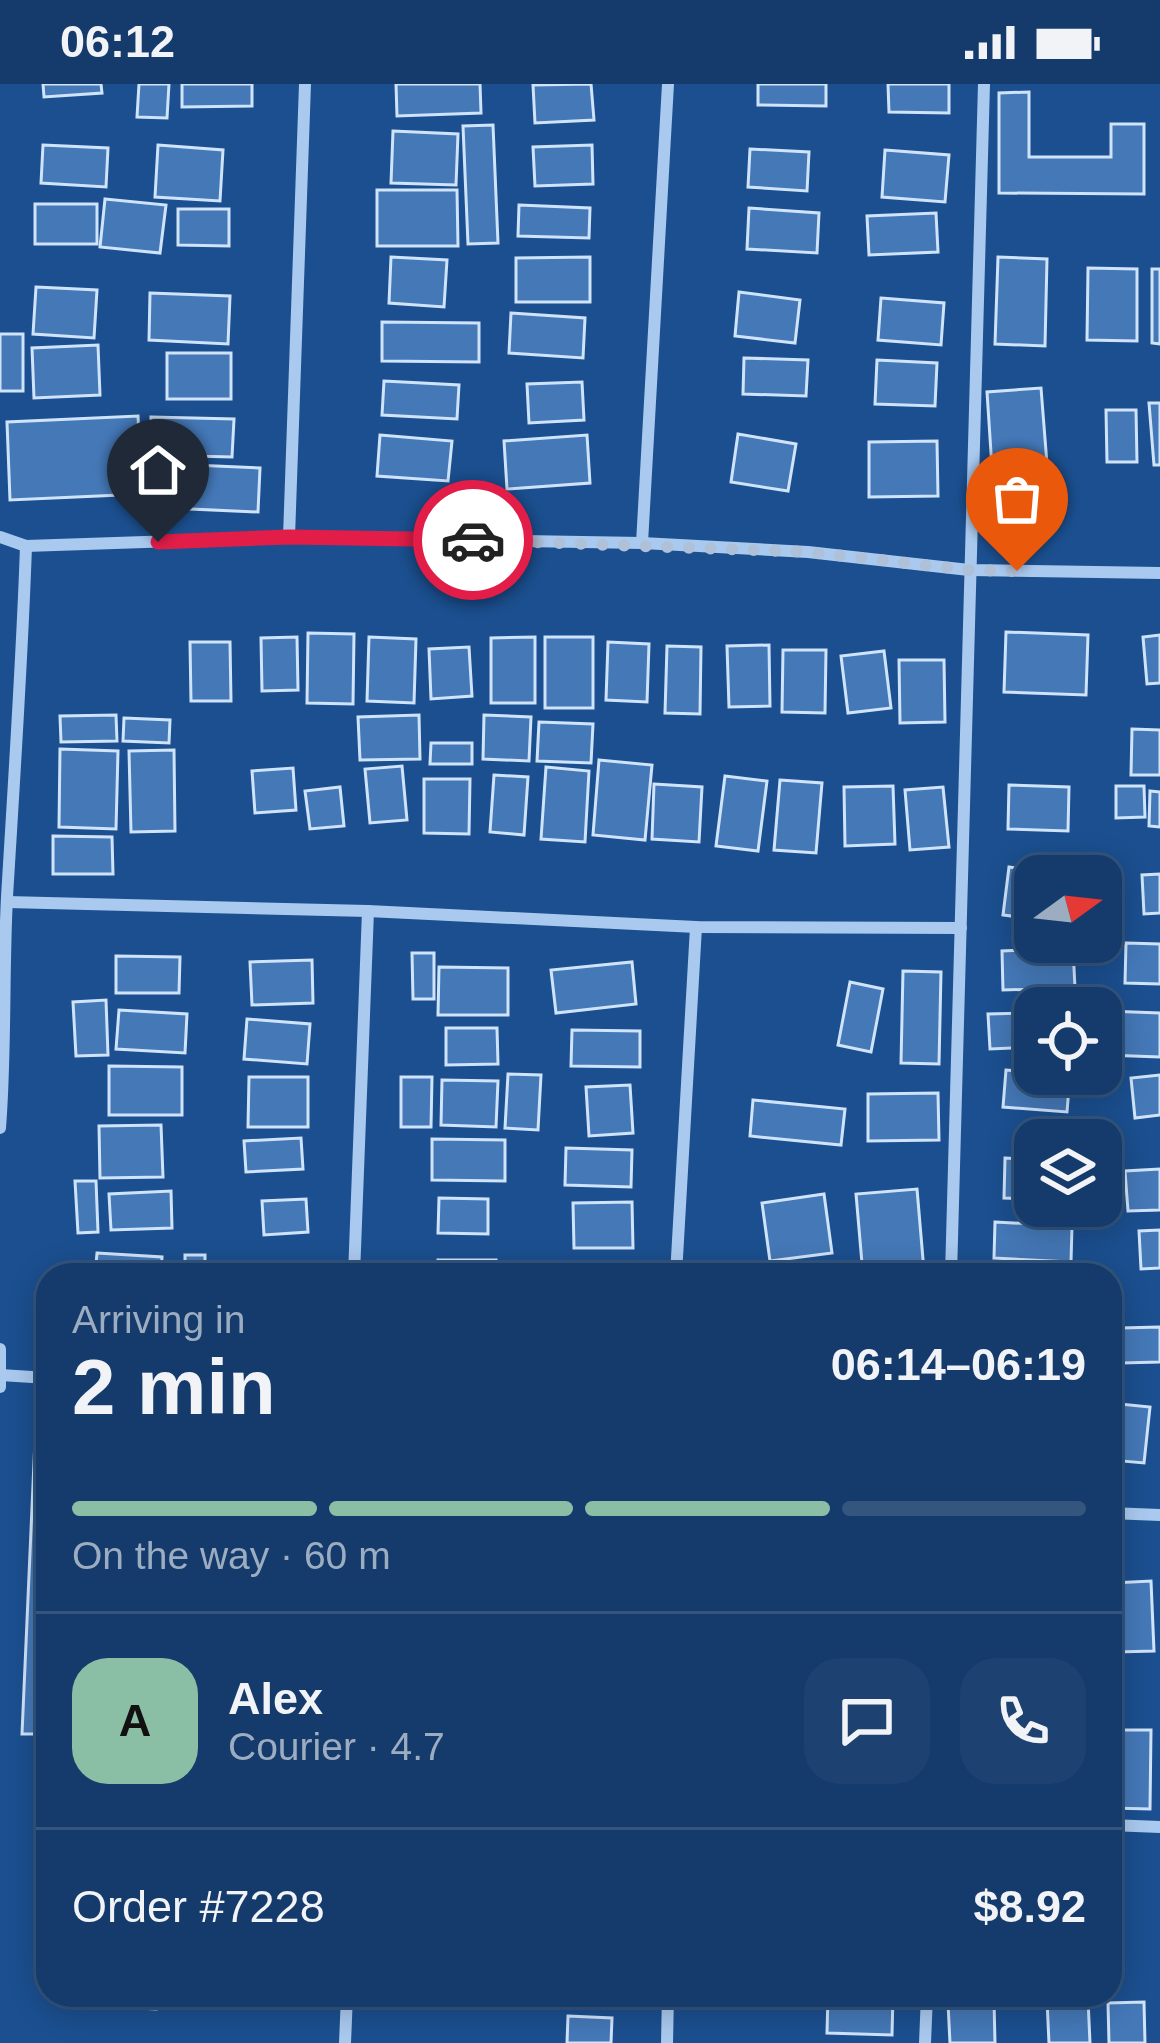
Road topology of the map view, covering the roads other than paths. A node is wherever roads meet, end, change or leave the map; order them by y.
1 (305, 84) edge
2 (668, 84) edge
3 (984, 84) edge
4 (0, 536) edge
5 (289, 537) junction
6 (642, 543) junction
7 (26, 546) junction
8 (969, 570) junction
9 (1160, 573) edge
10 (7, 902) junction
11 (368, 911) junction
12 (696, 927) junction
13 (961, 928) junction
14 (0, 1128) edge
15 (354, 1263) edge
16 (677, 1263) edge
17 (951, 1263) edge
18 (0, 1349) edge
19 (0, 1376) edge
20 (36, 1378) edge
21 (0, 1387) edge
22 (1122, 1513) edge
23 (1160, 1515) edge
24 (1122, 1826) edge
25 (1160, 1827) edge
26 (346, 2007) edge
27 (668, 2007) edge
28 (927, 2007) edge
29 (345, 2043) edge
30 (667, 2043) edge
31 (926, 2043) edge

1 - 5 street
2 - 6 street
3 - 8 street
4 - 7 street
5 - 6 street
5 - 7 street
6 - 8 street
7 - 10 street
8 - 9 street
8 - 13 street
10 - 11 street
10 - 14 street
11 - 12 street
11 - 15 street
12 - 13 street
12 - 16 street
13 - 17 street
18 - 19 street
19 - 20 street
19 - 21 street
22 - 23 street
24 - 25 street
26 - 29 street
27 - 30 street
28 - 31 street

